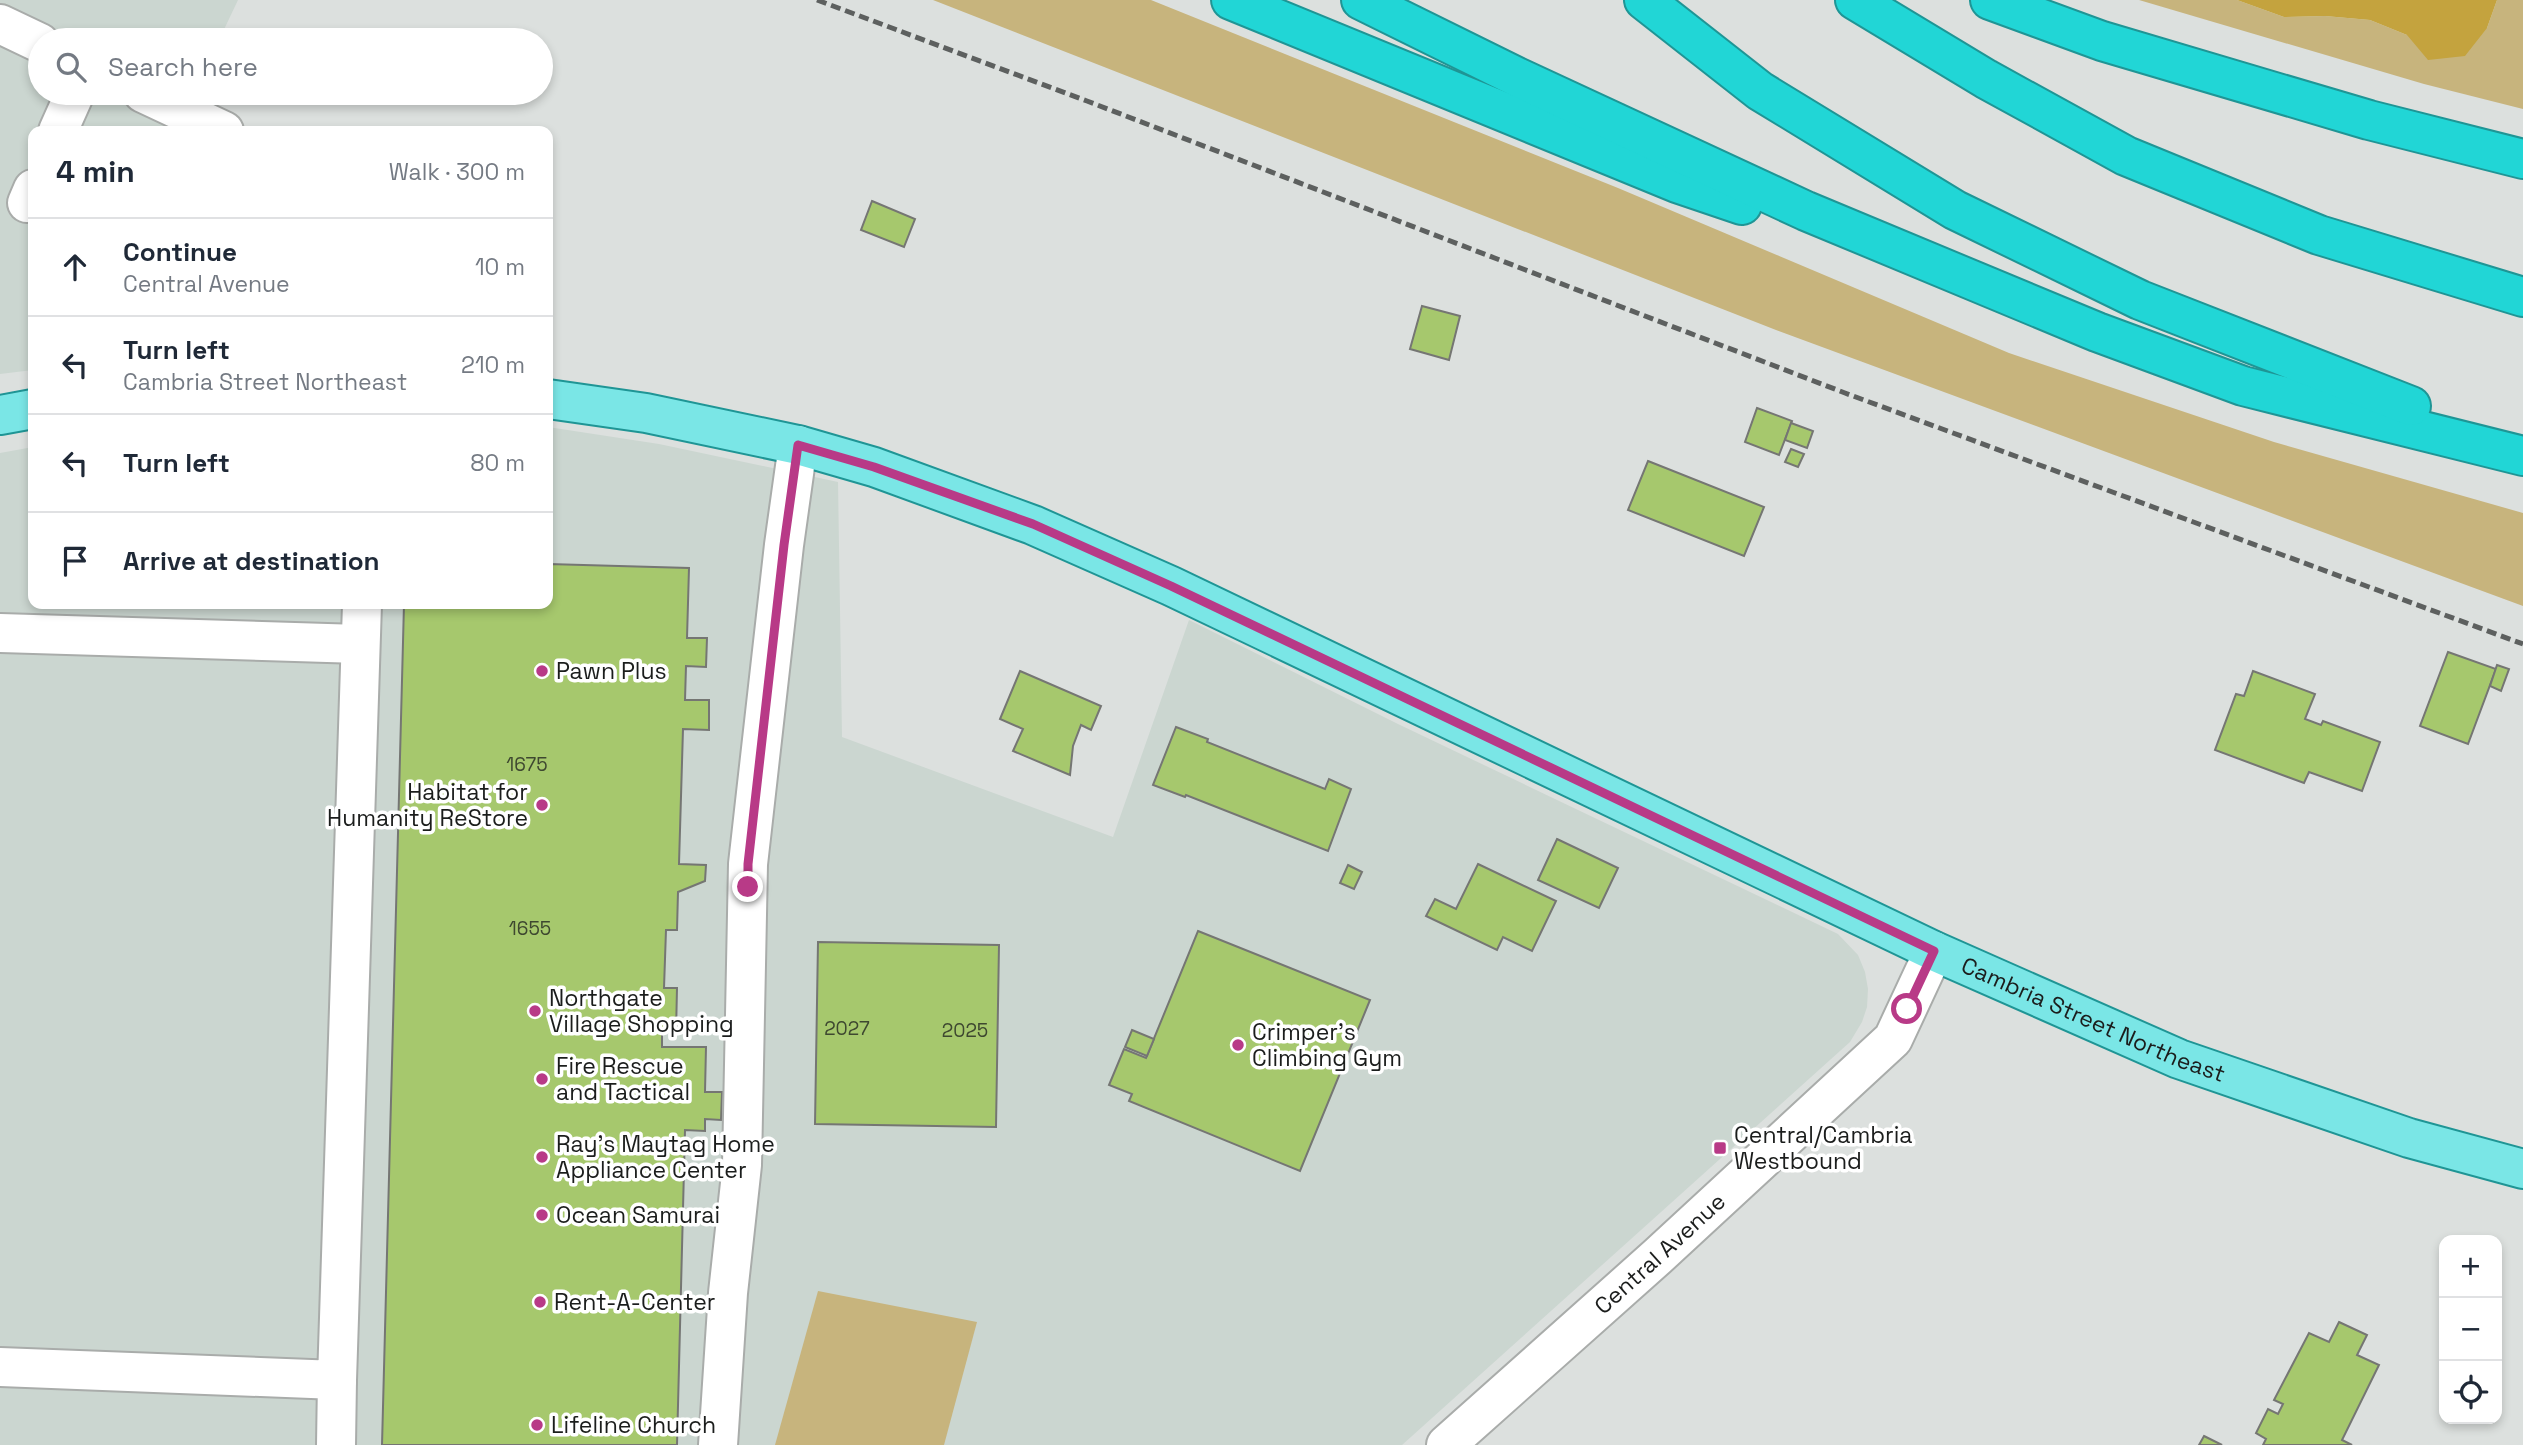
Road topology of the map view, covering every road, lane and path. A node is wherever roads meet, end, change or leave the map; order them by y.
1 (1231, 0) edge
2 (1361, 0) edge
3 (1644, 0) edge
4 (1855, 0) edge
5 (1990, 0) edge
6 (0, 24) edge
7 (28, 37) edge
8 (70, 105) edge
9 (170, 105) edge
10 (60, 126) edge
11 (214, 126) edge
12 (2523, 159) edge
13 (1947, 270) junction
14 (2523, 297) edge
15 (553, 400) edge
16 (28, 410) edge
17 (0, 415) edge
18 (798, 445) junction
19 (2523, 446) edge
20 (2523, 456) edge
21 (362, 609) edge
22 (0, 633) edge
23 (360, 644) junction
24 (1934, 951) junction
25 (2523, 1169) edge
26 (0, 1367) edge
27 (337, 1380) junction
28 (335, 1445) edge
29 (718, 1445) edge
30 (1446, 1445) edge

1 - 13 highway
2 - 13 highway
3 - 19 highway
4 - 14 highway
5 - 12 highway
6 - 7 street
8 - 10 street
9 - 11 street
13 - 20 highway
15 - 18 main road, Cambria Street Northeast
16 - 17 main road
18 - 24 main road, Cambria Street Northeast
18 - 29 street
21 - 23 street
22 - 23 street
23 - 27 street
24 - 25 main road, Cambria Street Northeast
24 - 30 street, Central Avenue
26 - 27 street
27 - 28 street

